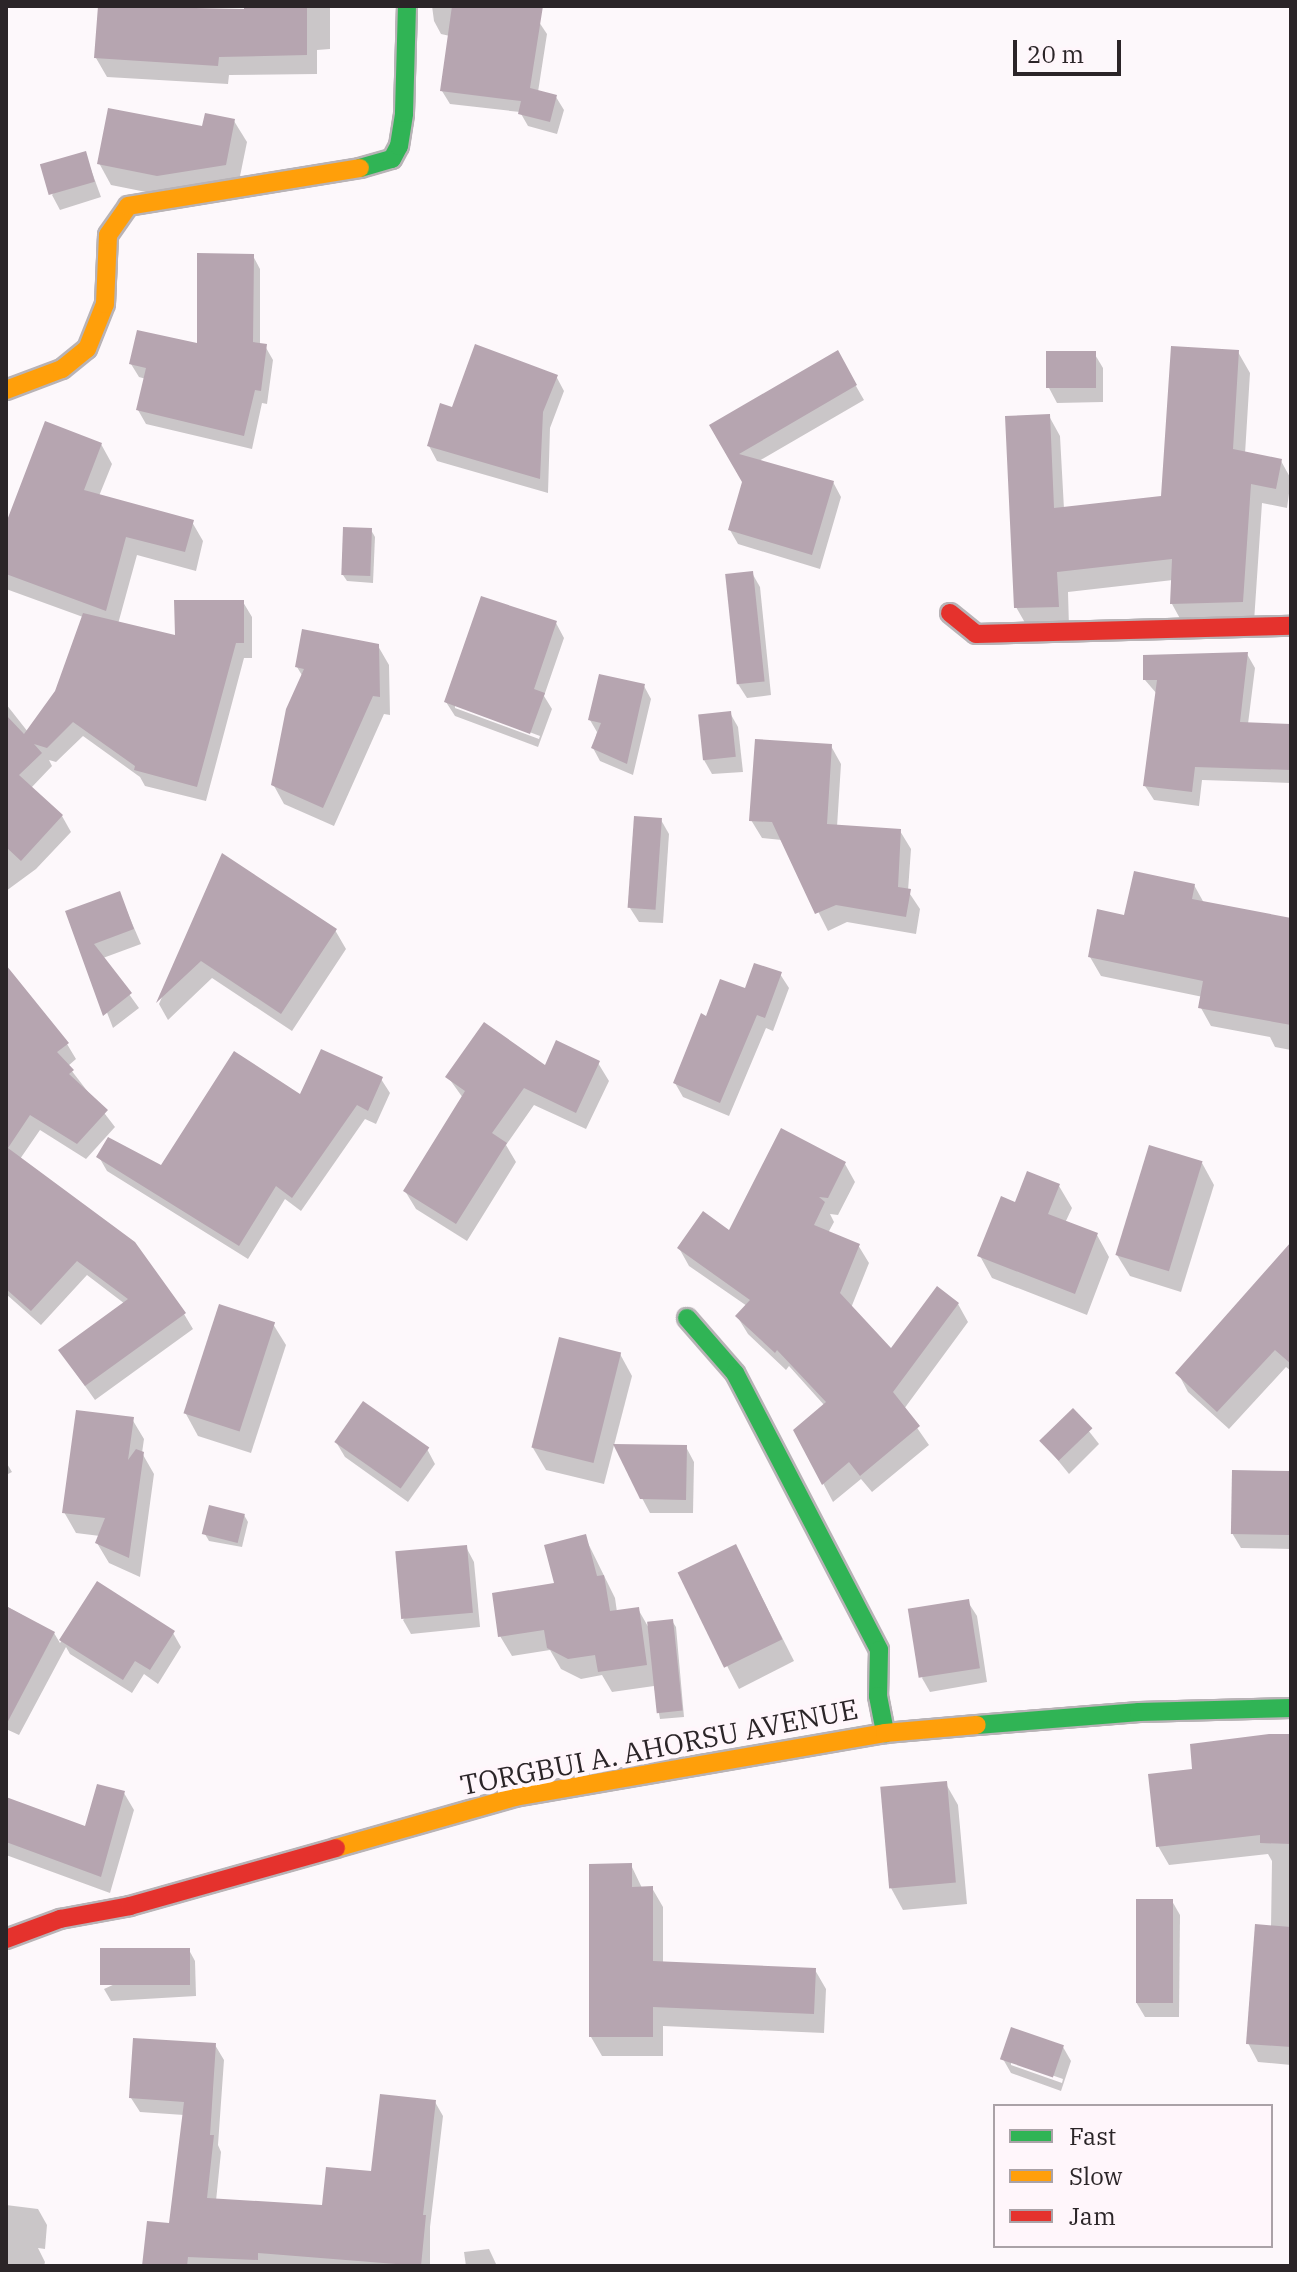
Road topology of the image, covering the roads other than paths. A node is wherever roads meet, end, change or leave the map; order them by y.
1 (407, 6) edge
2 (6, 390) edge
3 (950, 613) dead end
4 (1291, 626) edge
5 (687, 1318) dead end
6 (1291, 1708) edge
7 (885, 1733) junction
8 (6, 1939) edge

1 - 2 street
3 - 4 street
5 - 7 street
6 - 7 street, TORGBUI A. AHORSU AVENUE
7 - 8 street, TORGBUI A. AHORSU AVENUE

